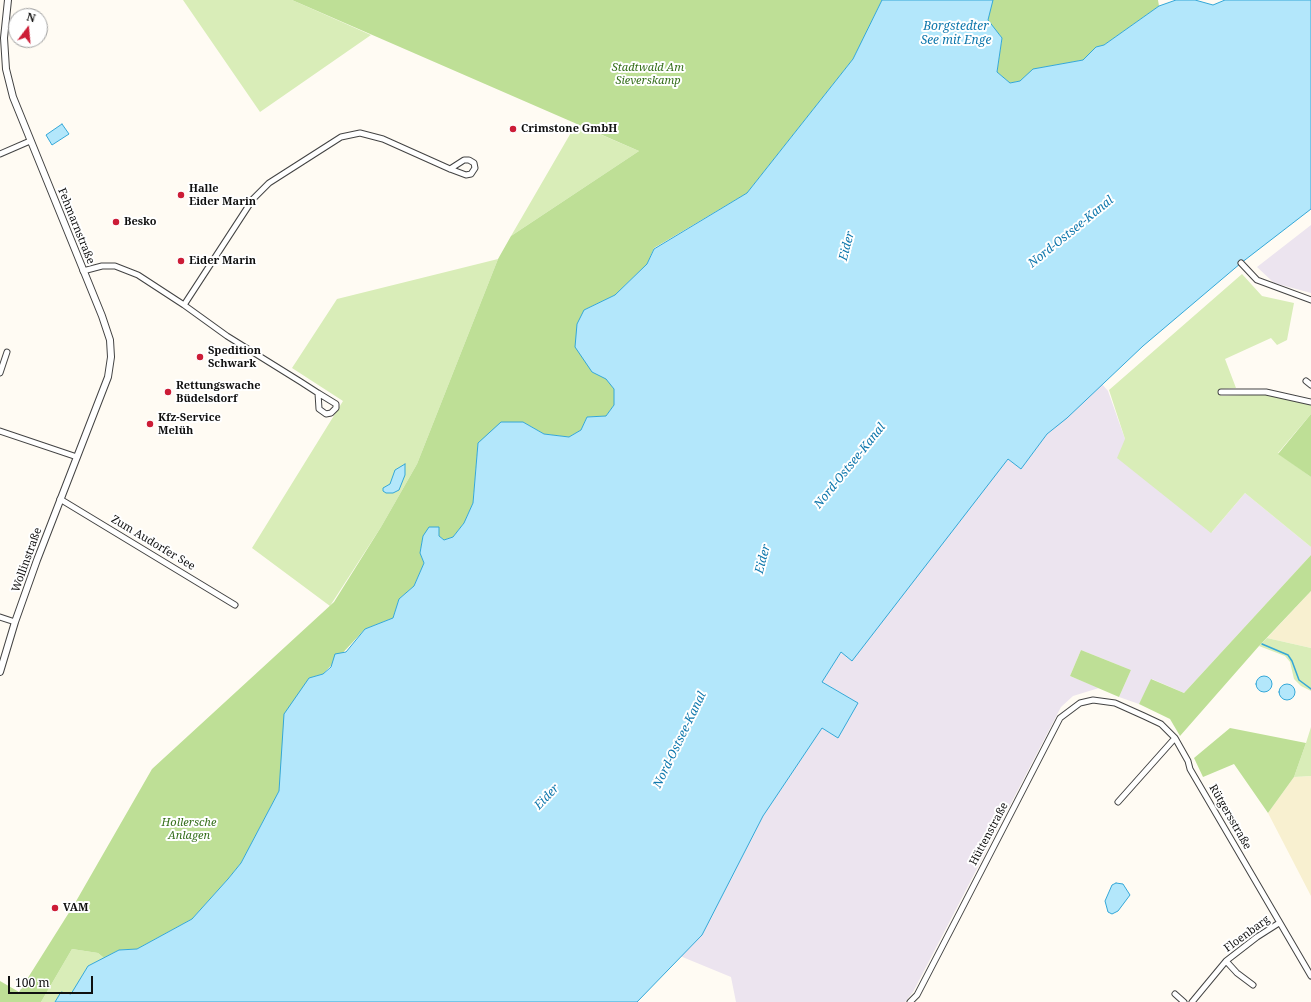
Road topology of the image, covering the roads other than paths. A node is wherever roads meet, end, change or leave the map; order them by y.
1 (8, 0) edge
2 (30, 141) junction
3 (0, 154) edge
4 (450, 169) junction
5 (1241, 263) dead end
6 (83, 271) junction
7 (1311, 300) edge
8 (184, 305) junction
9 (7, 352) dead end
10 (0, 373) edge
11 (1306, 381) dead end
12 (1311, 385) edge
13 (1221, 392) dead end
14 (318, 393) dead end
15 (1311, 402) edge
16 (0, 431) edge
17 (77, 457) junction
18 (60, 498) junction
19 (235, 605) dead end
20 (0, 617) edge
21 (15, 622) junction
22 (0, 672) edge
23 (1104, 700) joint
24 (1175, 738) junction
25 (1118, 802) dead end
26 (1279, 923) junction
27 (1226, 962) junction
28 (1311, 976) edge
29 (1253, 985) dead end
30 (1175, 994) dead end
31 (910, 1002) edge
32 (1184, 1002) edge
33 (1192, 1002) edge

1 - 2 street, Fehmarnstraße
2 - 3 street
2 - 6 street, Fehmarnstraße
4 - 4 street
4 - 8 street
5 - 7 street
6 - 8 street
6 - 17 street, Fehmarnstraße
8 - 14 street
9 - 10 street
11 - 12 street
13 - 15 street
16 - 17 street
17 - 18 street, Wollinstraße
18 - 19 street, Zum Audorfer See
18 - 21 street, Wollinstraße
20 - 21 street
21 - 22 street, Wollinstraße
23 - 24 street, Rütgersstraße
23 - 31 street, Hüttenstraße
24 - 25 street
24 - 26 street, Rütgersstraße
26 - 27 street, Floenbarg
26 - 28 street, Rütgersstraße
27 - 29 street, Floenbarg
27 - 33 street, Floenbarg
30 - 32 street

